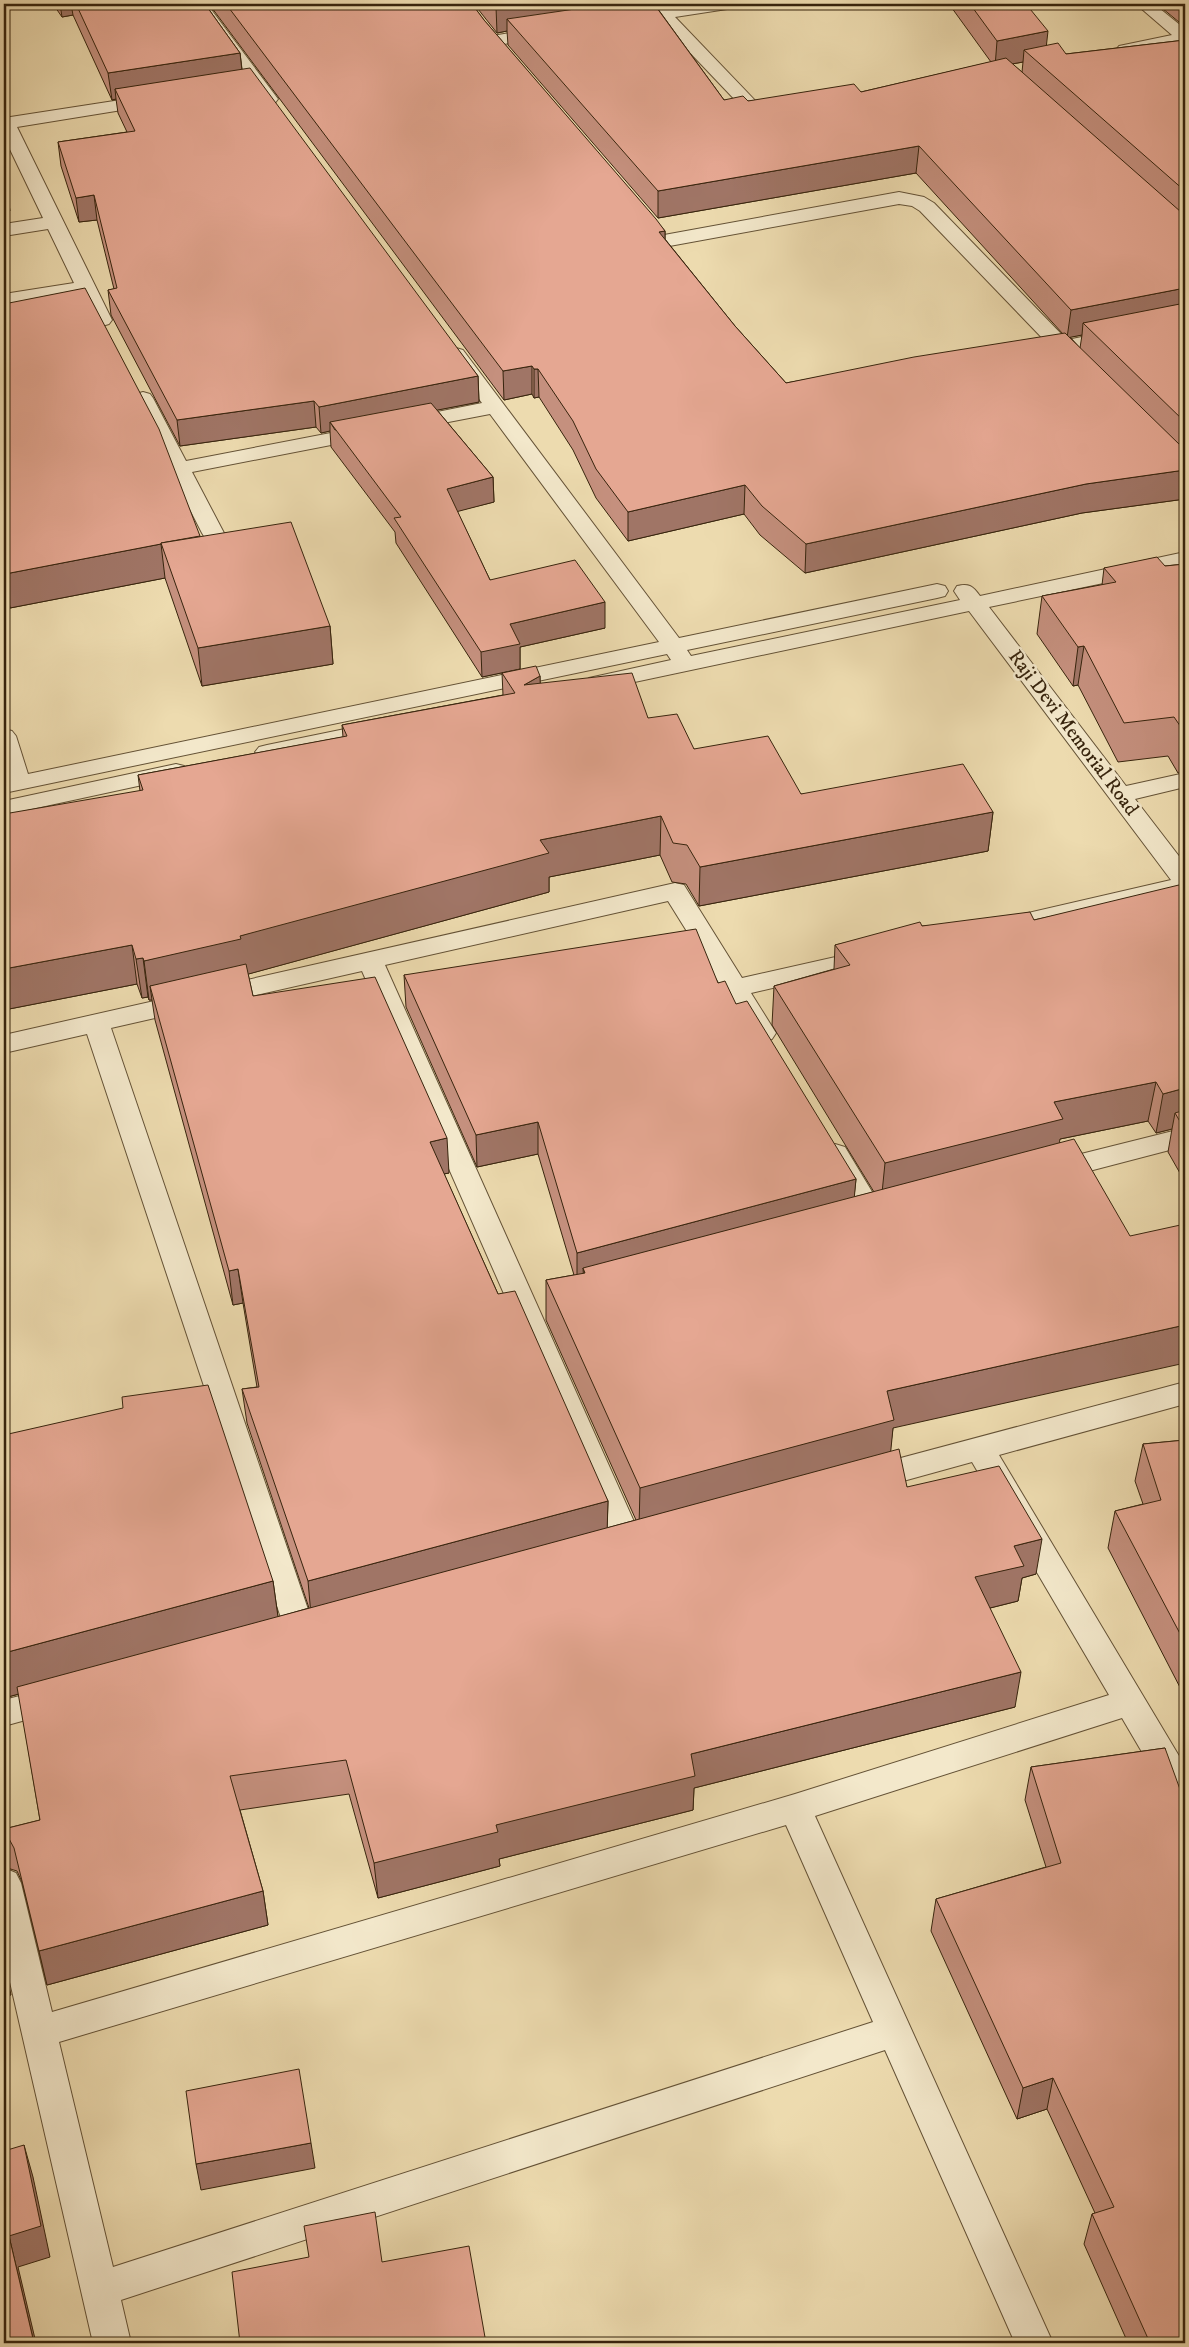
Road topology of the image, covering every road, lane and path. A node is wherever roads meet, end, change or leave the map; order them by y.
1 (199, 4) edge
2 (727, 4) edge
3 (1144, 4) edge
4 (662, 14) junction
5 (634, 18) edge
6 (558, 30) edge
7 (1185, 38) edge
8 (1109, 53) edge
9 (505, 56) edge
10 (171, 98) edge
11 (783, 115) edge
12 (281, 116) edge
13 (5, 124) edge
14 (56, 222) junction
15 (651, 226) edge
16 (4, 230) edge
17 (664, 241) junction
18 (676, 256) edge
19 (84, 287) junction
20 (4, 300) edge
21 (1185, 322) edge
22 (443, 336) edge
23 (112, 339) edge
24 (1062, 347) junction
25 (1024, 355) edge
26 (1090, 374) edge
27 (134, 382) edge
28 (494, 407) junction
29 (180, 468) junction
30 (213, 533) edge
31 (1185, 540) edge
32 (1185, 559) edge
33 (968, 595) junction
34 (679, 655) junction
35 (4, 736) edge
36 (1185, 780) edge
37 (11, 785) edge
38 (1120, 795) junction
39 (4, 808) edge
40 (1185, 880) edge
41 (1185, 885) edge
42 (975, 933) edge
43 (889, 953) edge
44 (370, 960) junction
45 (736, 988) junction
46 (96, 1023) junction
47 (4, 1044) edge
48 (777, 1056) edge
49 (822, 1132) edge
50 (1185, 1137) edge
51 (1025, 1178) edge
52 (911, 1207) edge
53 (873, 1217) junction
54 (845, 1225) edge
55 (554, 1303) edge
56 (525, 1311) junction
57 (217, 1386) junction
58 (190, 1393) edge
59 (1185, 1393) edge
60 (980, 1449) junction
61 (838, 1487) edge
62 (629, 1544) edge
63 (300, 1633) edge
64 (80, 1693) edge
65 (1130, 1702) junction
66 (4, 1713) edge
67 (1185, 1795) edge
68 (796, 1808) junction
69 (4, 1883) edge
70 (895, 2031) junction
71 (39, 2032) junction
72 (100, 2289) junction
73 (112, 2343) edge
74 (1034, 2343) edge

1 - 12 street
2 - 4 street
3 - 7 street
4 - 5 street
4 - 11 street
6 - 9 street
7 - 8 street
10 - 13 street
13 - 14 street
14 - 16 street
14 - 19 street
15 - 17 street
17 - 18 street
17 - 24 street
19 - 20 street
19 - 23 street
21 - 24 street
22 - 28 street
24 - 25 street
24 - 26 street
27 - 29 street
28 - 29 street
28 - 34 street
29 - 30 street
31 - 33 street
32 - 33 street
33 - 34 street
33 - 38 street, Raji Devi Memorial Road
34 - 37 street
34 - 39 street
35 - 37 street
36 - 38 street
38 - 40 street, Raji Devi Memorial Road
41 - 42 street
43 - 45 street
44 - 45 street
44 - 46 street
44 - 56 street
45 - 48 street
46 - 47 street
46 - 57 street
49 - 53 street
50 - 51 street
52 - 53 street
53 - 54 street
55 - 56 street
56 - 62 street
57 - 58 street
57 - 63 street
59 - 60 street
60 - 61 street
60 - 65 street
64 - 66 street
65 - 67 street
65 - 68 street
68 - 70 street
68 - 71 street
69 - 71 street
70 - 72 street
70 - 74 street
71 - 72 street
72 - 73 street

